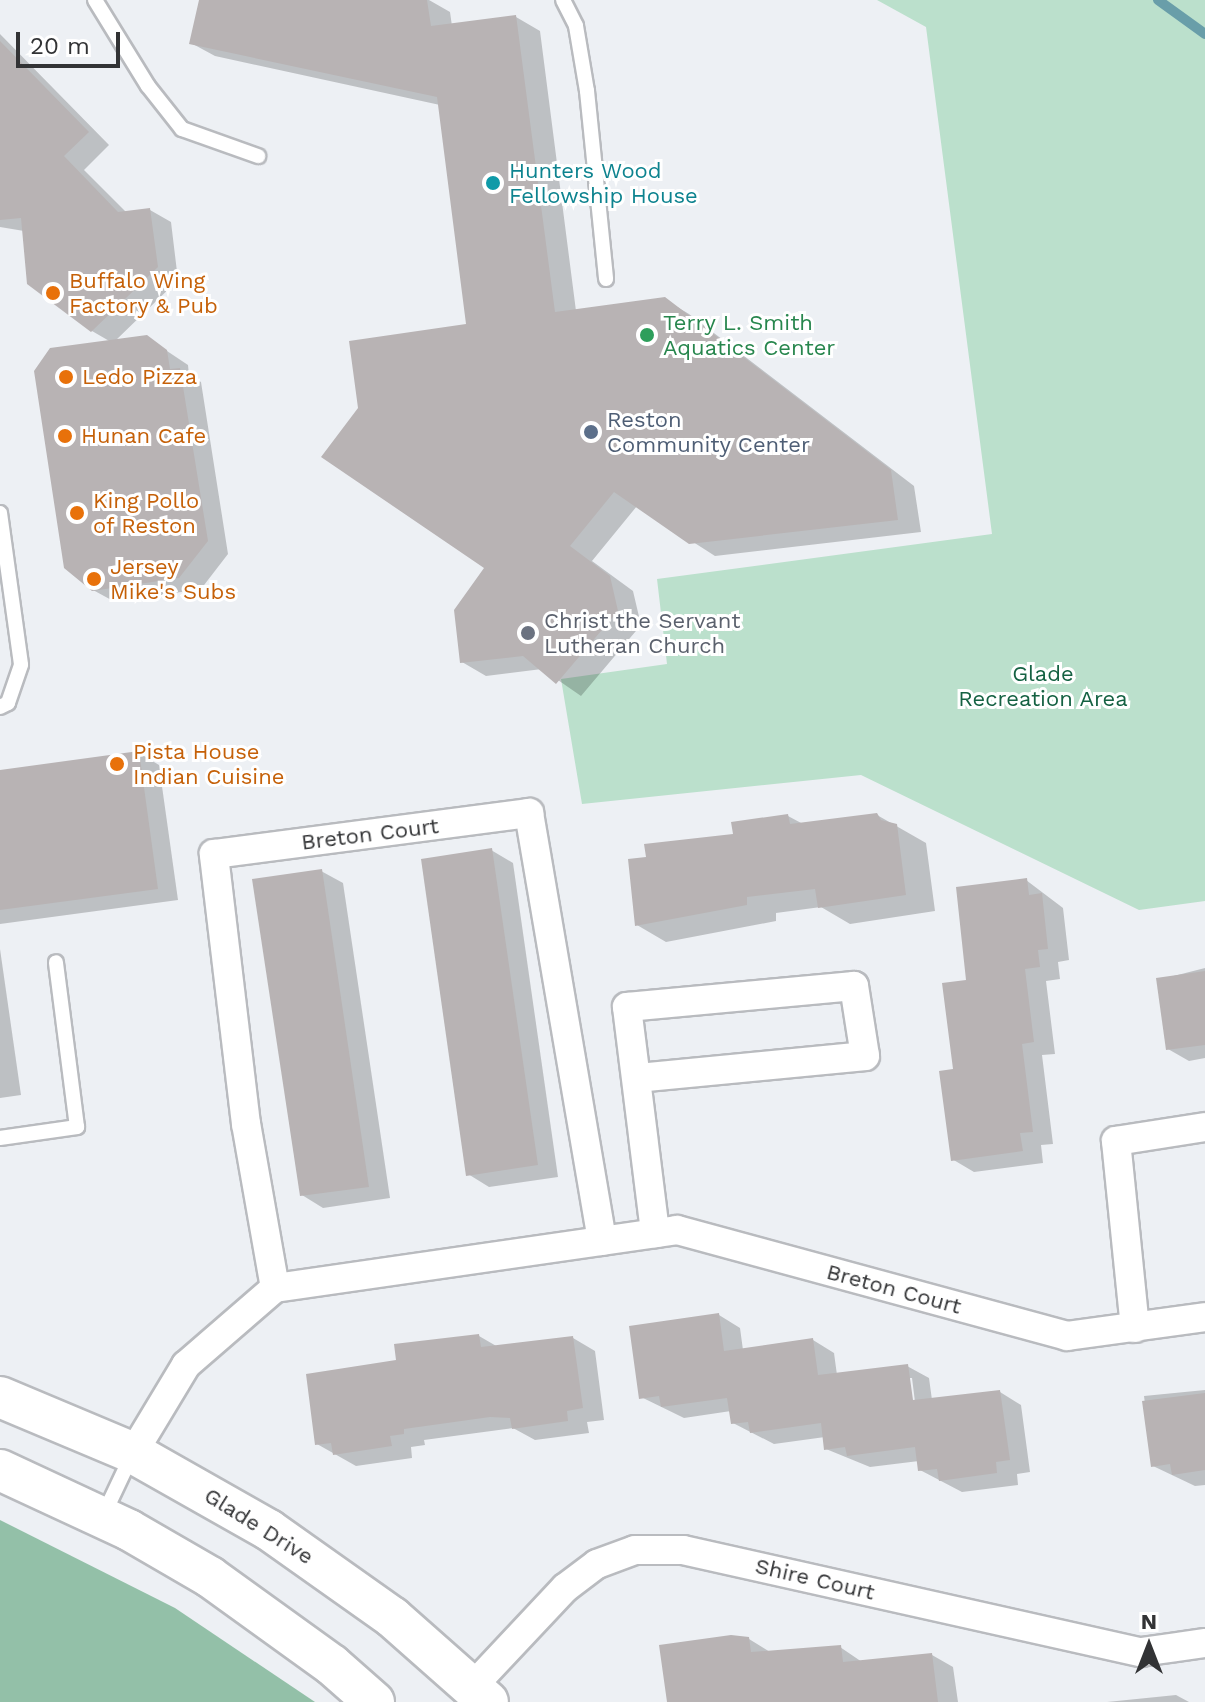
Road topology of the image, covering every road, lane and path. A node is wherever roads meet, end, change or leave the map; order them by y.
1 (95, 0) edge
2 (563, 0) edge
3 (258, 156) dead end
4 (606, 279) dead end
5 (0, 513) edge
6 (0, 707) edge
7 (56, 962) dead end
8 (637, 1078) junction
9 (1205, 1127) edge
10 (0, 1138) edge
11 (655, 1233) junction
12 (602, 1241) junction
13 (275, 1288) junction
14 (1205, 1317) edge
15 (1135, 1328) junction
16 (0, 1397) edge
17 (133, 1453) junction
18 (0, 1470) edge
19 (102, 1517) junction
20 (1205, 1643) edge
21 (480, 1694) edge
22 (374, 1702) edge

1 - 3 lane
2 - 4 lane
5 - 6 lane
7 - 10 lane
8 - 8 street
8 - 11 street
9 - 15 street
11 - 12 street, Breton Court
11 - 15 street, Breton Court
12 - 13 street, Breton Court
12 - 13 street, Breton Court
13 - 17 street
14 - 15 street, Breton Court
16 - 17 street, Glade Drive
17 - 19 lane
17 - 21 street, Glade Drive
18 - 19 street
19 - 22 street
20 - 21 street, Shire Court

